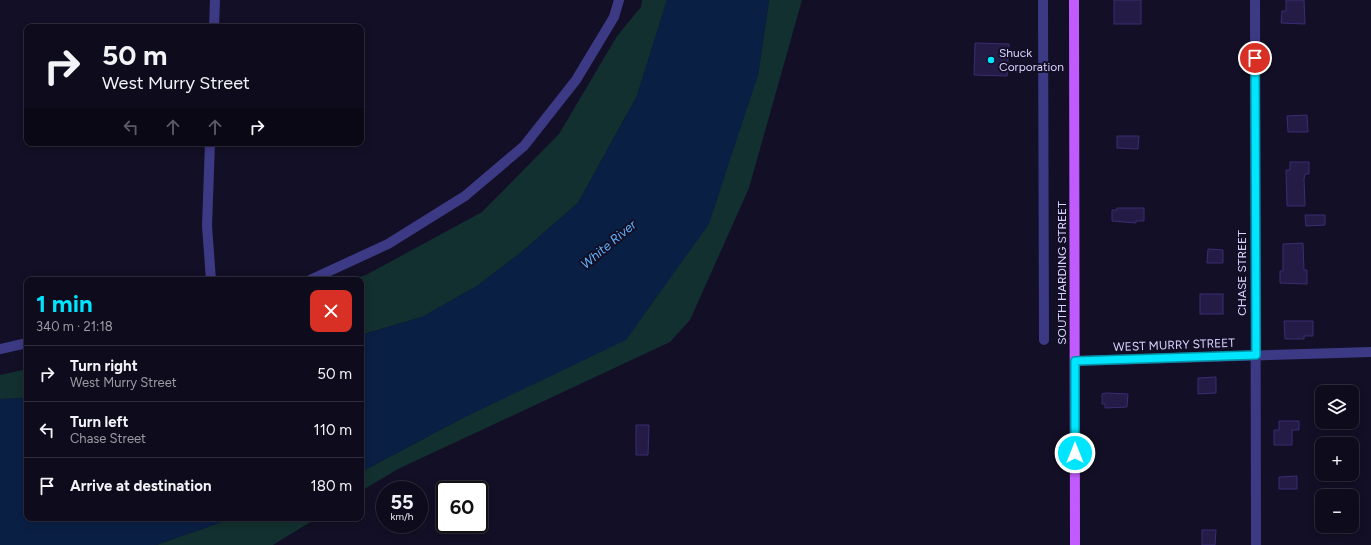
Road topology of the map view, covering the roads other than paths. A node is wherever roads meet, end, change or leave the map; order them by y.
1 (215, 0) edge
2 (619, 0) edge
3 (1043, 0) edge
4 (1074, 0) edge
5 (1255, 0) edge
6 (214, 24) edge
7 (210, 146) edge
8 (210, 277) edge
9 (316, 277) edge
10 (1044, 340) dead end
11 (24, 344) edge
12 (0, 349) edge
13 (1371, 352) edge
14 (1256, 355) junction
15 (1075, 361) junction
16 (1075, 545) edge
17 (1256, 545) edge

1 - 6 street
2 - 9 street
3 - 10 street
4 - 15 main road, SOUTH HARDING STREET
5 - 14 street, CHASE STREET
7 - 8 street
11 - 12 street
13 - 14 street, WEST MURRY STREET
14 - 15 street, WEST MURRY STREET
14 - 17 street, CHASE STREET
15 - 16 main road, SOUTH HARDING STREET

